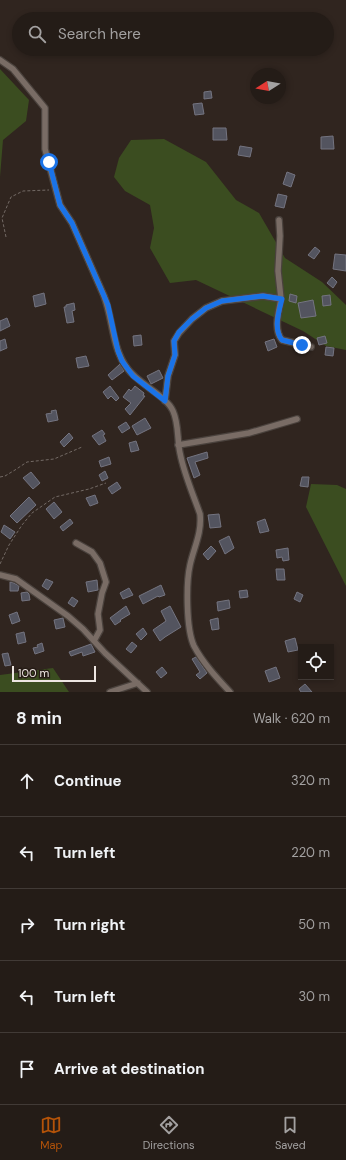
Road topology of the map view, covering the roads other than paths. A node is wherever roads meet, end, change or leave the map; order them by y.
1 (0, 60) edge
2 (279, 220) dead end
3 (282, 299) junction
4 (311, 347) dead end
5 (165, 401) junction
6 (297, 419) dead end
7 (178, 445) junction
8 (76, 543) dead end
9 (0, 575) edge
10 (94, 641) junction
11 (138, 683) junction
12 (110, 692) edge
13 (147, 692) edge
14 (230, 692) edge

1 - 5 street
2 - 3 street
3 - 4 street
3 - 5 street
5 - 7 street
6 - 7 street
7 - 14 street
8 - 10 street
9 - 10 street
10 - 11 street
11 - 12 street
11 - 13 street

